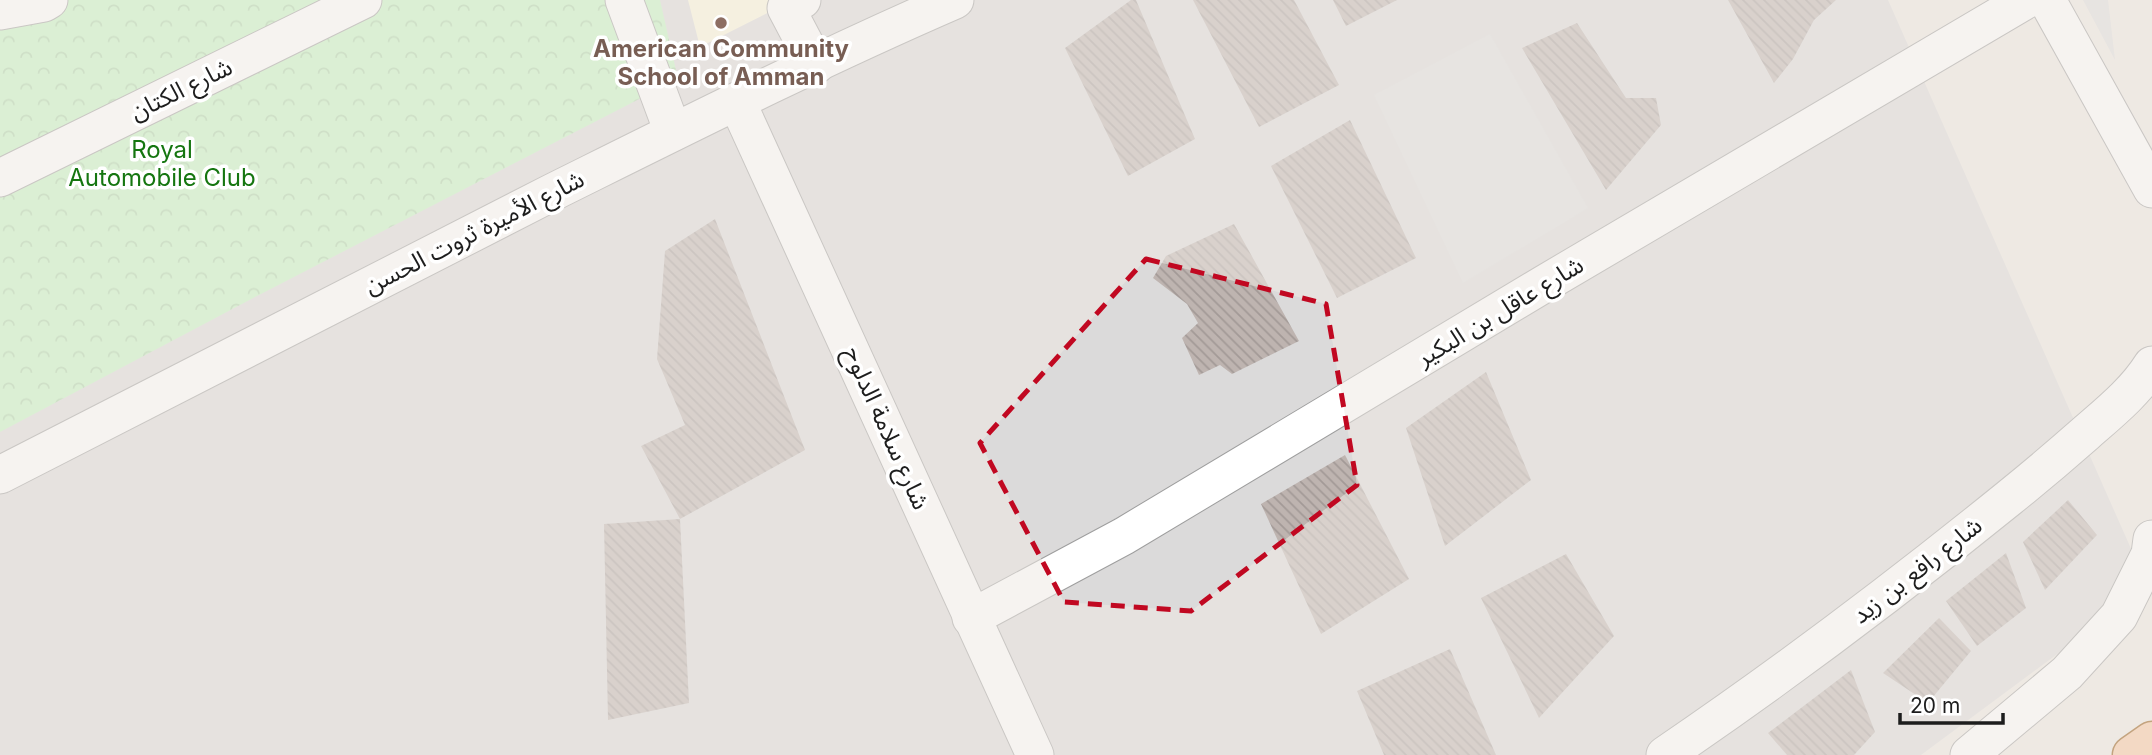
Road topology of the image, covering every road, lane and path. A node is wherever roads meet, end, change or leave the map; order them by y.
1 (48, 0) edge
2 (363, 0) edge
3 (624, 0) edge
4 (802, 0) edge
5 (955, 0) edge
6 (2026, 0) edge
7 (2047, 0) edge
8 (0, 11) edge
9 (816, 65) junction
10 (737, 102) junction
11 (673, 132) junction
12 (0, 178) edge
13 (2152, 189) edge
14 (2152, 365) edge
15 (0, 475) edge
16 (2152, 539) edge
17 (971, 618) junction
18 (2152, 741) edge
19 (1035, 755) edge
20 (1665, 755) edge
21 (1969, 755) edge
22 (2132, 755) edge

1 - 8 street
2 - 12 street, شارع الكتان
3 - 11 street
4 - 9 street
5 - 9 street, شارع الأميرة ثروت الحسن
6 - 17 street, شارع عاقل بن البكير
7 - 13 street
9 - 10 street, شارع الأميرة ثروت الحسن
10 - 11 street, شارع الأميرة ثروت الحسن
10 - 17 street, شارع سلامة الدلوح
11 - 15 street, شارع الأميرة ثروت الحسن
14 - 20 street, شارع رافع بن زيد
16 - 21 street
17 - 19 street, شارع سلامة الدلوح
18 - 22 main road

